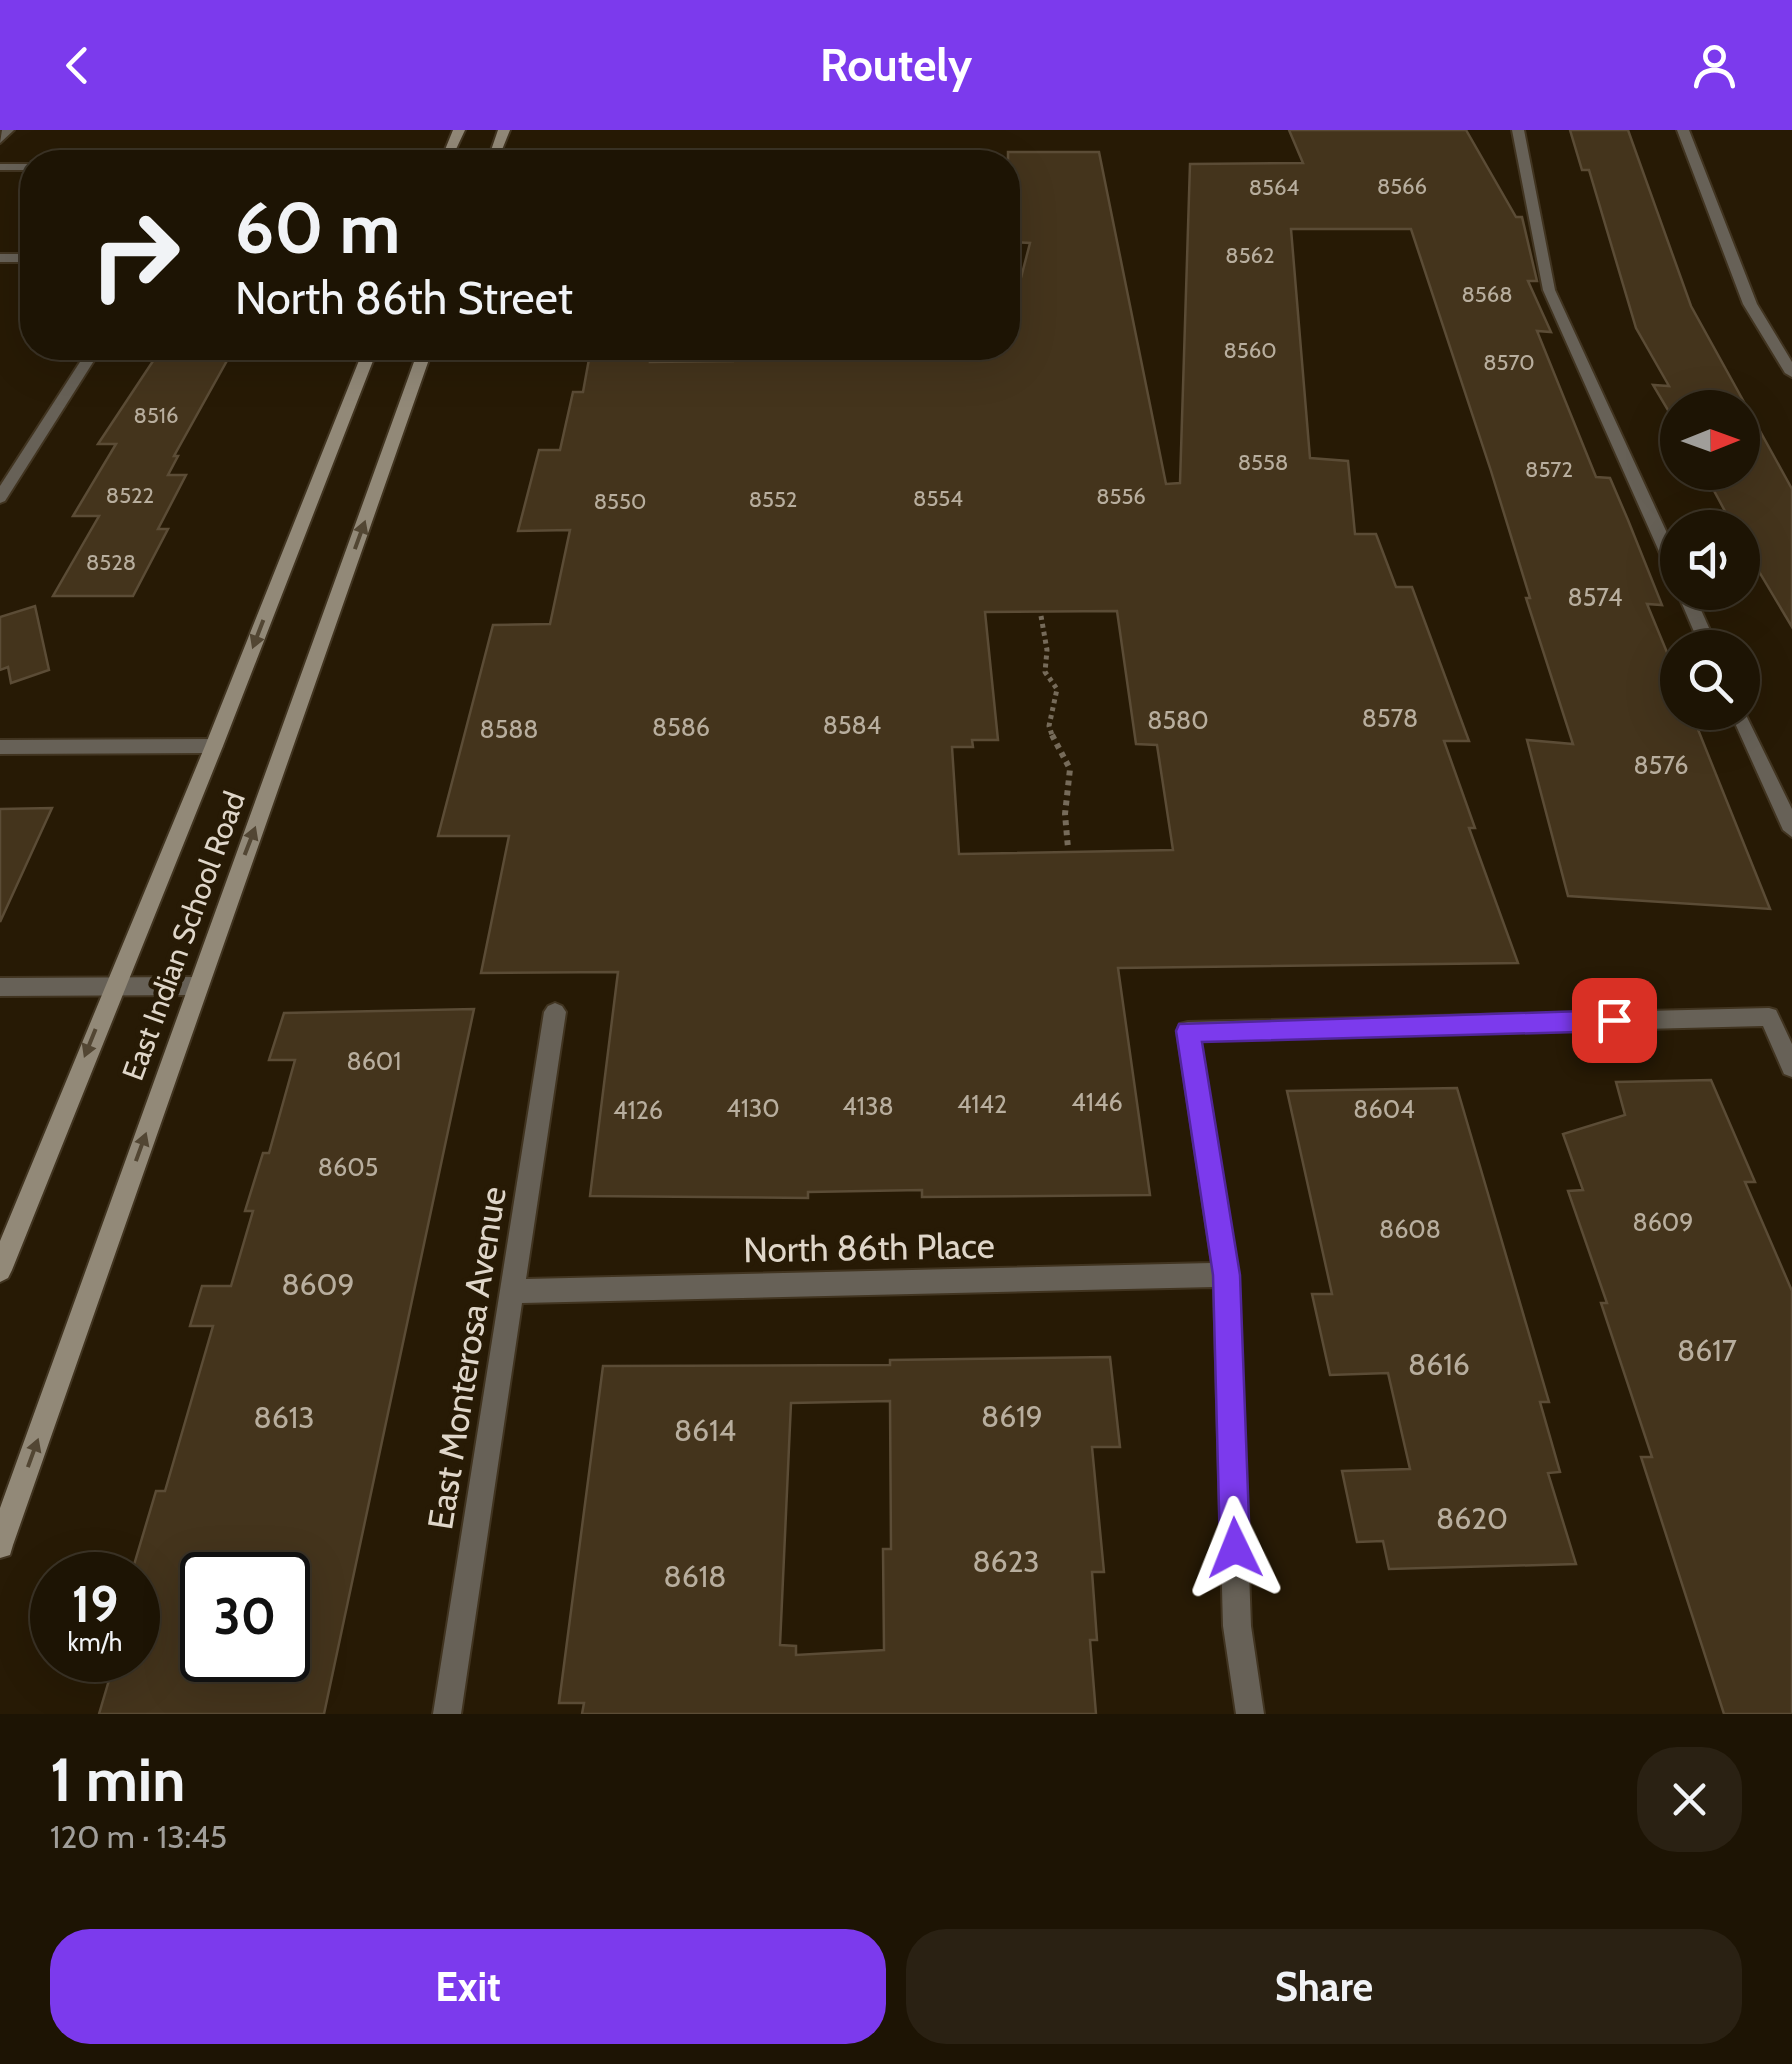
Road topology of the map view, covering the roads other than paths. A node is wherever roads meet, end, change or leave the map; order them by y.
1 (8, 130) edge
2 (1518, 130) edge
3 (1684, 130) edge
4 (0, 140) edge
5 (88, 360) edge
6 (366, 360) edge
7 (422, 360) edge
8 (1792, 373) edge
9 (0, 498) edge
10 (1660, 536) edge
11 (1747, 730) edge
12 (214, 746) junction
13 (0, 747) edge
14 (1792, 830) edge
15 (113, 986) junction
16 (198, 986) junction
17 (0, 988) edge
18 (555, 1012) dead end
19 (1792, 1066) edge
20 (0, 1270) edge
21 (1226, 1275) junction
22 (513, 1291) junction
23 (0, 1545) edge
24 (447, 1714) edge
25 (1250, 1714) edge

1 - 4 street
2 - 10 street
3 - 8 street
5 - 9 street
6 -> 12 main road, East Indian School Road
16 -> 7 main road, East Indian School Road
11 - 14 street
12 - 13 street
12 - 15 main road, East Indian School Road
15 - 16 street
15 - 17 street
15 -> 20 main road, East Indian School Road
23 -> 16 main road, East Indian School Road
18 - 22 street, East Monterosa Avenue
19 - 21 street
21 - 22 street, North 86th Place
21 - 25 street
22 - 24 street, East Monterosa Avenue

